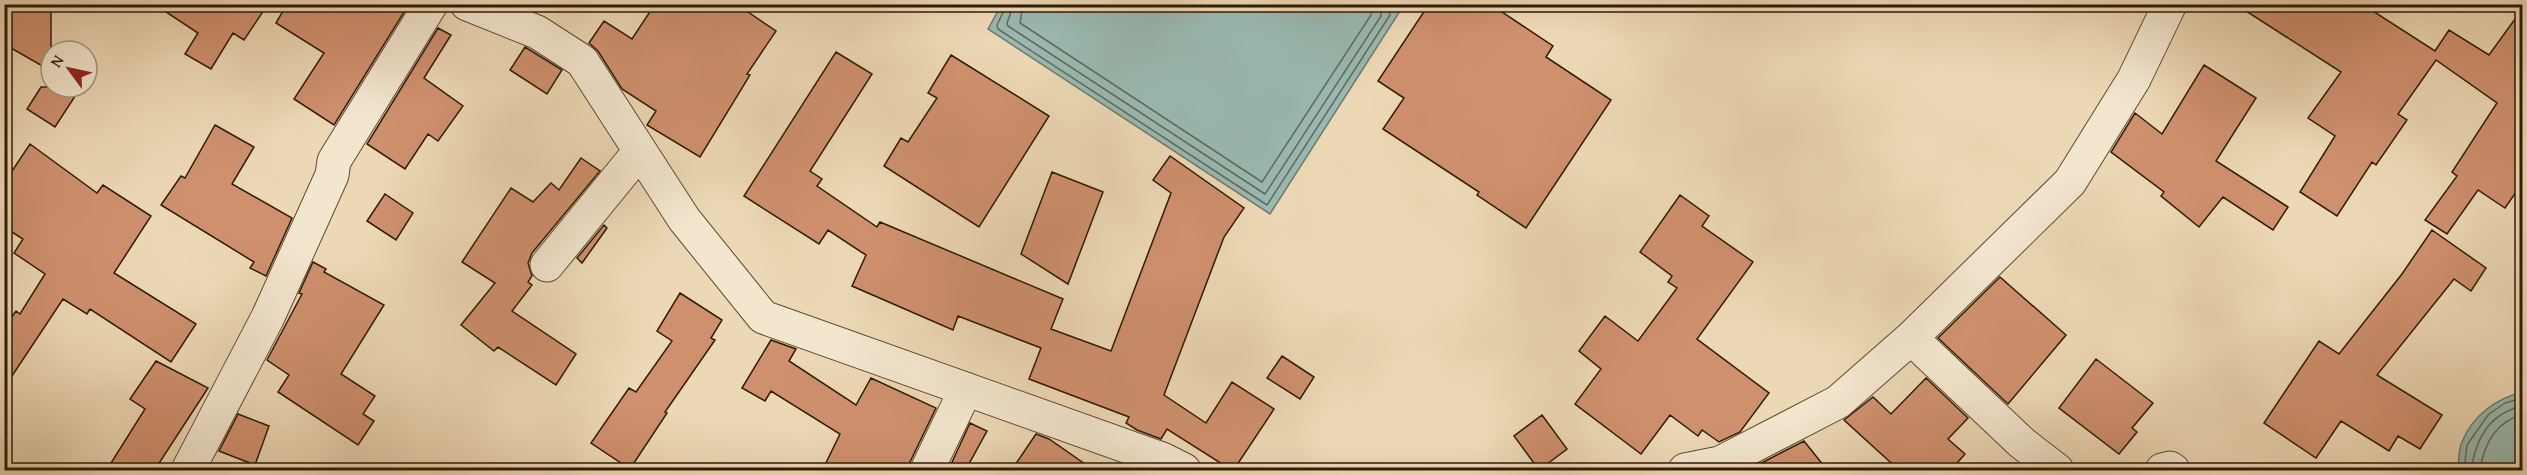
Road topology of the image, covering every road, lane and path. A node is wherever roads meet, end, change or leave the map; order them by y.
1 (431, 4) edge
2 (466, 4) edge
3 (2170, 4) edge
4 (640, 151) junction
5 (547, 265) dead end
6 (1911, 338) junction
7 (966, 389) junction
8 (1723, 467) edge
9 (188, 471) edge
10 (927, 471) edge
11 (1184, 471) edge
12 (1685, 471) edge
13 (2057, 471) edge
14 (2162, 471) edge
15 (2174, 471) edge

1 - 9 street
2 - 4 street
3 - 6 street
4 - 5 street
4 - 7 street
6 - 8 street
6 - 13 street
7 - 10 street
7 - 11 street
8 - 12 street
14 - 15 street

